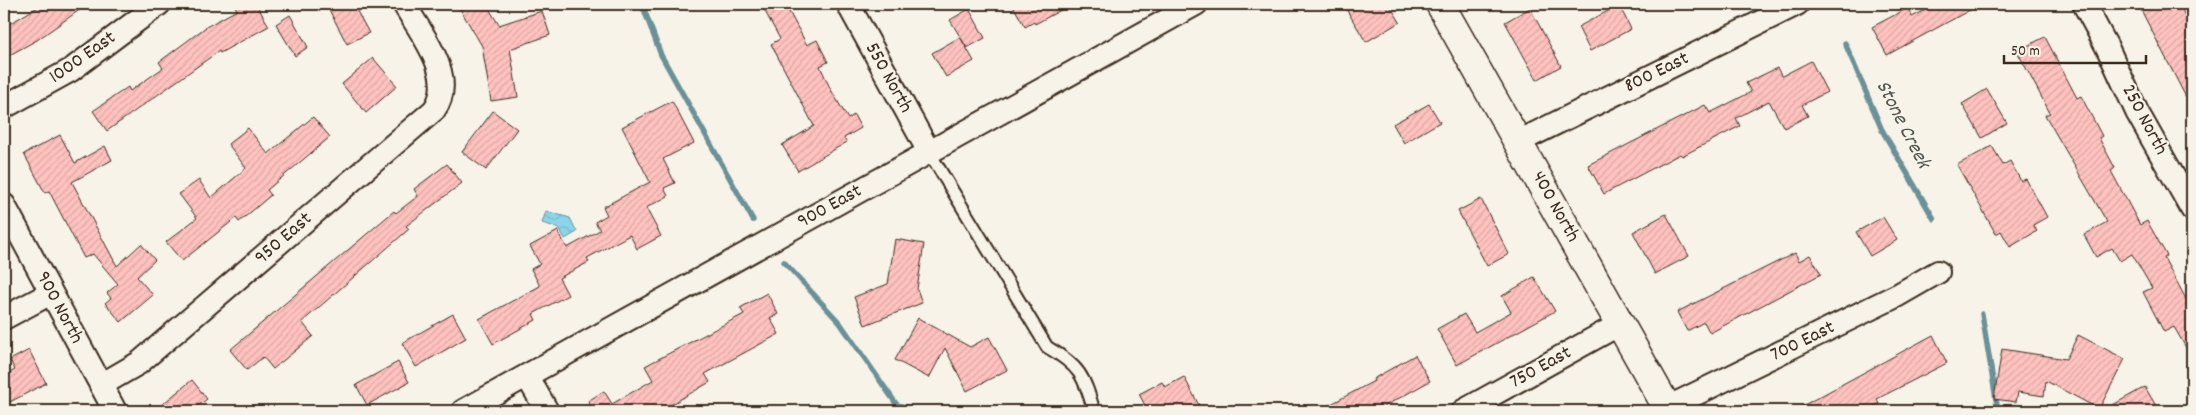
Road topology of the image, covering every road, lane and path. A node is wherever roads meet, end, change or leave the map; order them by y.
1 (159, 4) edge
2 (404, 4) edge
3 (848, 4) edge
4 (1196, 4) edge
5 (1440, 4) edge
6 (1797, 4) edge
7 (2084, 4) edge
8 (4, 107) edge
9 (1518, 142) junction
10 (929, 152) junction
11 (4, 205) edge
12 (2192, 209) edge
13 (1938, 272) dead end
14 (51, 293) junction
15 (4, 318) edge
16 (1620, 324) junction
17 (527, 376) junction
18 (101, 386) junction
19 (1668, 410) edge
20 (115, 411) edge
21 (463, 411) edge
22 (547, 411) edge
23 (1094, 411) edge
24 (1463, 411) edge

1 - 8 street, 1000 East
2 - 18 street, 950 East
3 - 10 street, 550 North
4 - 10 street, 900 East
5 - 9 main road, 400 North
6 - 9 street, 800 East
7 - 12 street, 250 North
9 - 16 main road, 400 North
10 - 17 street, 900 East
10 - 23 lane
11 - 14 street, 900 North
13 - 19 street, 700 East
14 - 15 street
14 - 18 street, 900 North
16 - 19 main road, 400 North
16 - 24 street, 750 East
17 - 21 street, 900 East
17 - 22 street
18 - 20 street, 900 North

